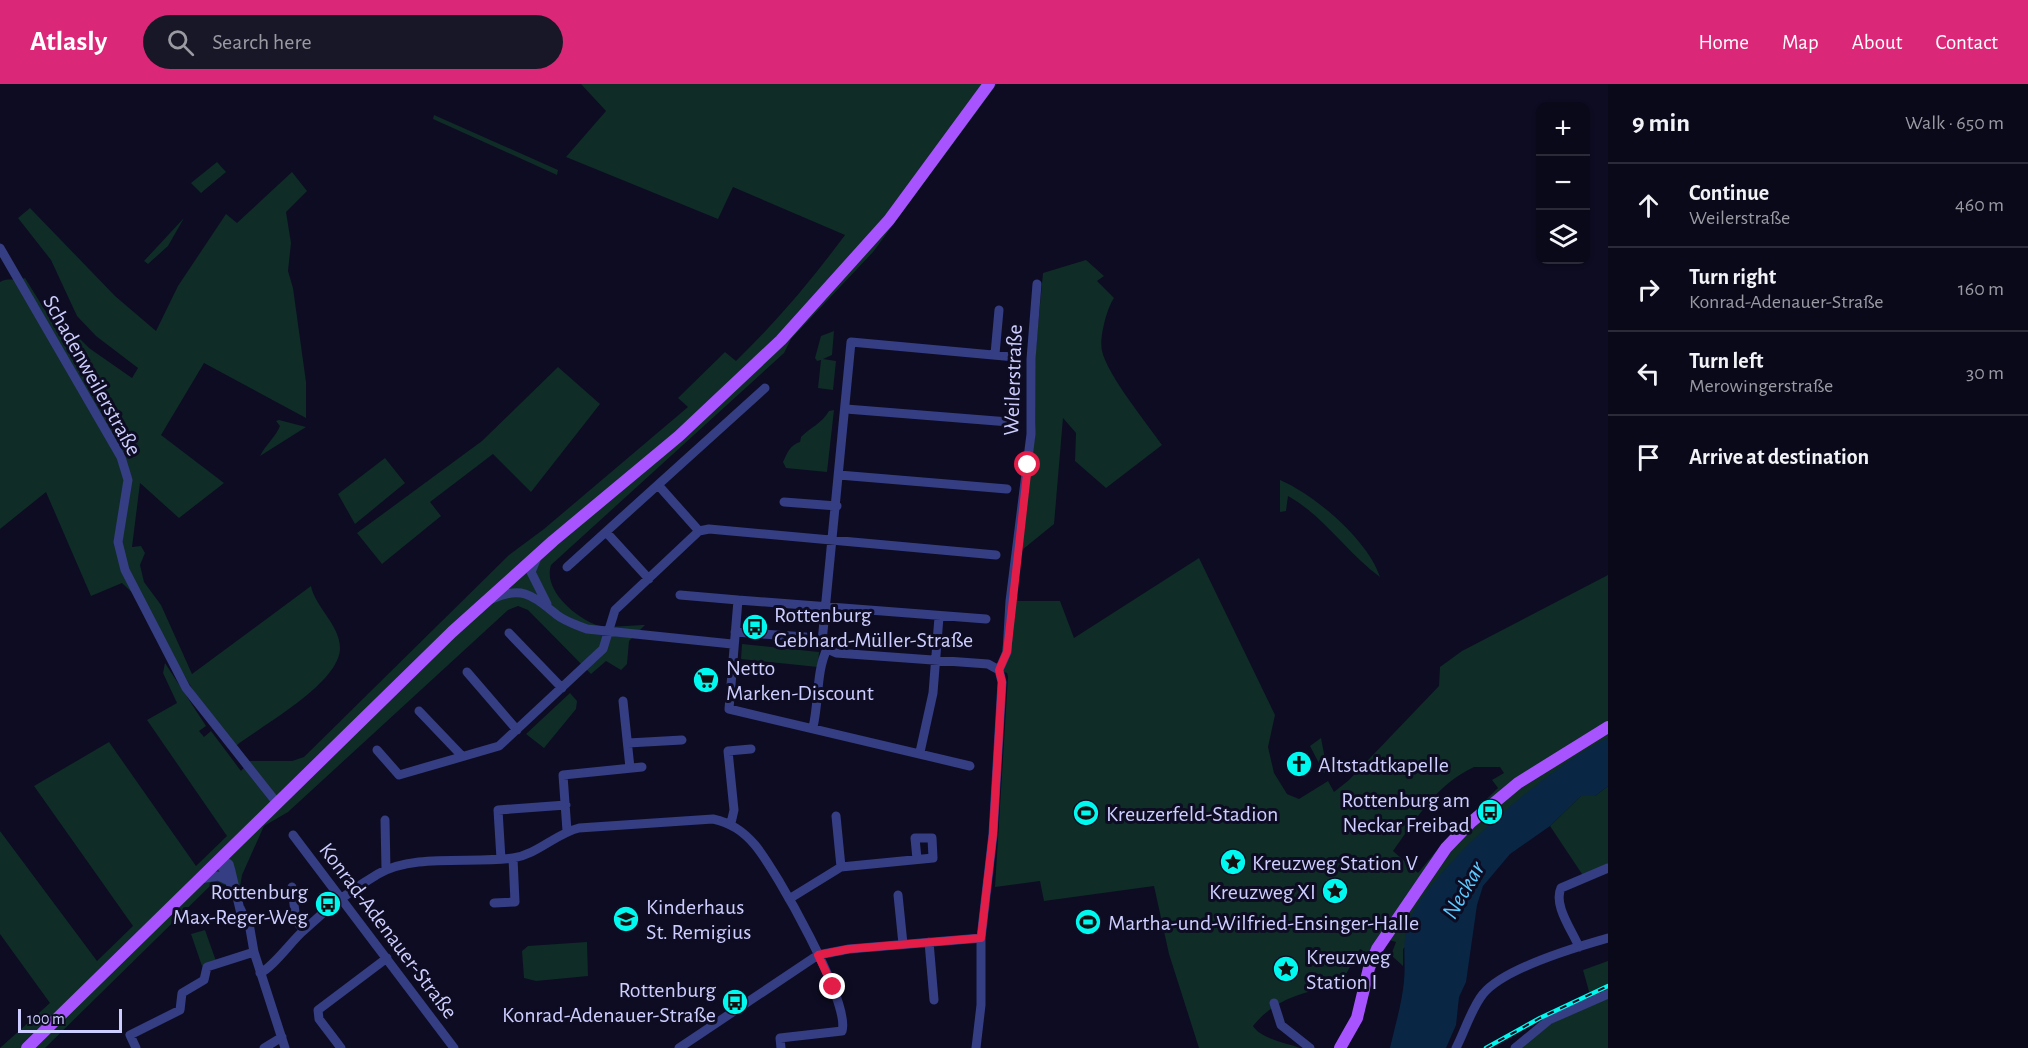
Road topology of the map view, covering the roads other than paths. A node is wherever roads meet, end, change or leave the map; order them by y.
1 (989, 84) edge
2 (0, 248) edge
3 (1037, 284) dead end
4 (999, 310) dead end
5 (995, 354) junction
6 (1015, 357) dead end
7 (765, 388) dead end
8 (846, 409) junction
9 (1009, 422) dead end
10 (839, 475) junction
11 (658, 486) junction
12 (1007, 489) dead end
13 (784, 502) dead end
14 (837, 506) junction
15 (699, 531) junction
16 (606, 532) junction
17 (833, 540) junction
18 (544, 550) junction
19 (996, 555) dead end
20 (567, 567) dead end
21 (517, 573) junction
22 (648, 579) junction
23 (537, 588) junction
24 (528, 594) junction
25 (680, 595) dead end
26 (738, 600) junction
27 (482, 604) junction
28 (550, 608) junction
29 (826, 609) junction
30 (939, 617) junction
31 (987, 619) dead end
32 (609, 631) junction
33 (735, 632) junction
34 (509, 633) dead end
35 (732, 644) junction
36 (825, 646) junction
37 (936, 660) junction
38 (999, 670) junction
39 (467, 672) dead end
40 (562, 688) junction
41 (623, 701) dead end
42 (419, 711) dead end
43 (813, 727) junction
44 (1608, 728) edge
45 (517, 730) junction
46 (682, 740) dead end
47 (628, 743) junction
48 (751, 749) dead end
49 (377, 750) dead end
50 (920, 752) junction
51 (462, 756) junction
52 (970, 766) dead end
53 (642, 767) dead end
54 (630, 768) junction
55 (277, 803) junction
56 (566, 805) junction
57 (836, 816) dead end
58 (385, 820) dead end
59 (730, 823) junction
60 (567, 831) junction
61 (292, 835) dead end
62 (234, 845) junction
63 (501, 858) junction
64 (513, 858) junction
65 (917, 859) dead end
66 (219, 860) junction
67 (841, 867) junction
68 (1608, 868) edge
69 (386, 870) junction
70 (230, 877) junction
71 (200, 879) junction
72 (292, 887) dead end
73 (898, 895) dead end
74 (789, 899) junction
75 (342, 901) junction
76 (494, 903) dead end
77 (304, 930) junction
78 (981, 938) junction
79 (1608, 938) edge
80 (929, 942) junction
81 (903, 944) junction
82 (1579, 947) junction
83 (279, 954) junction
84 (818, 955) junction
85 (256, 956) junction
86 (387, 958) junction
87 (261, 973) junction
88 (1608, 994) edge
89 (934, 1000) dead end
90 (1274, 1003) dead end
91 (282, 1037) junction
92 (27, 1048) edge
93 (136, 1048) edge
94 (264, 1048) edge
95 (285, 1048) edge
96 (341, 1048) edge
97 (454, 1048) edge
98 (679, 1048) edge
99 (781, 1048) edge
100 (976, 1048) edge
101 (1310, 1048) edge
102 (1340, 1048) edge
103 (1456, 1048) edge
104 (1515, 1048) edge

1 - 18 main road
2 - 55 street, Schadenweilerstraße
3 - 38 street, Weilerstraße
4 - 5 street
5 - 6 street
5 - 8 street
7 - 11 street
8 - 9 street
8 - 10 street
10 - 12 street
10 - 14 street
11 - 15 street
11 - 16 street
13 - 14 street
14 - 17 street
15 - 17 street
15 - 22 street
16 - 20 street
16 - 22 street
17 - 19 street
17 - 29 street
18 - 21 main road
18 - 23 street
21 - 23 street
21 - 24 street
21 - 27 main road
22 - 32 street
23 - 28 street
24 - 27 street
24 - 28 street
25 - 26 street
26 - 29 street
26 - 33 street
27 - 55 main road
28 - 32 street
29 - 30 street
29 - 36 street
30 - 31 street
30 - 37 street
32 - 35 street
32 - 40 street
33 - 35 street
33 - 36 street
34 - 40 street
35 - 43 street
36 - 37 street
36 - 43 street
37 - 38 street
37 - 50 street
38 - 78 street, Weilerstraße
39 - 45 street
40 - 45 street
41 - 47 street
42 - 51 street
43 - 50 street
44 - 102 main road
45 - 51 street
46 - 47 street
47 - 54 street
48 - 59 street
49 - 51 street
50 - 52 street
53 - 54 street
54 - 56 street
55 - 62 main road
56 - 60 street
56 - 63 street
57 - 67 street
58 - 69 street
59 - 60 street
59 - 74 street
60 - 64 street
61 - 75 street, Konrad-Adenauer-Straße
62 - 66 main road
62 - 70 street
63 - 64 street
63 - 69 street
64 - 76 street
65 - 67 street
66 - 70 street
66 - 71 main road
67 - 74 street
68 - 82 street
69 - 75 street
70 - 71 street
70 - 85 street
71 - 92 main road
72 - 77 street
73 - 81 street
74 - 84 street
75 - 77 street
75 - 86 street, Konrad-Adenauer-Straße
77 - 83 street
78 - 80 street
78 - 100 street, Weilerstraße
79 - 82 street
80 - 81 street
80 - 89 street
81 - 84 street
82 - 103 street
83 - 85 street
83 - 87 street
84 - 98 street
84 - 99 street
85 - 87 street
85 - 93 street
86 - 96 street
86 - 97 street, Konrad-Adenauer-Straße
87 - 91 street
88 - 104 street
90 - 101 street
91 - 94 street
91 - 95 street

